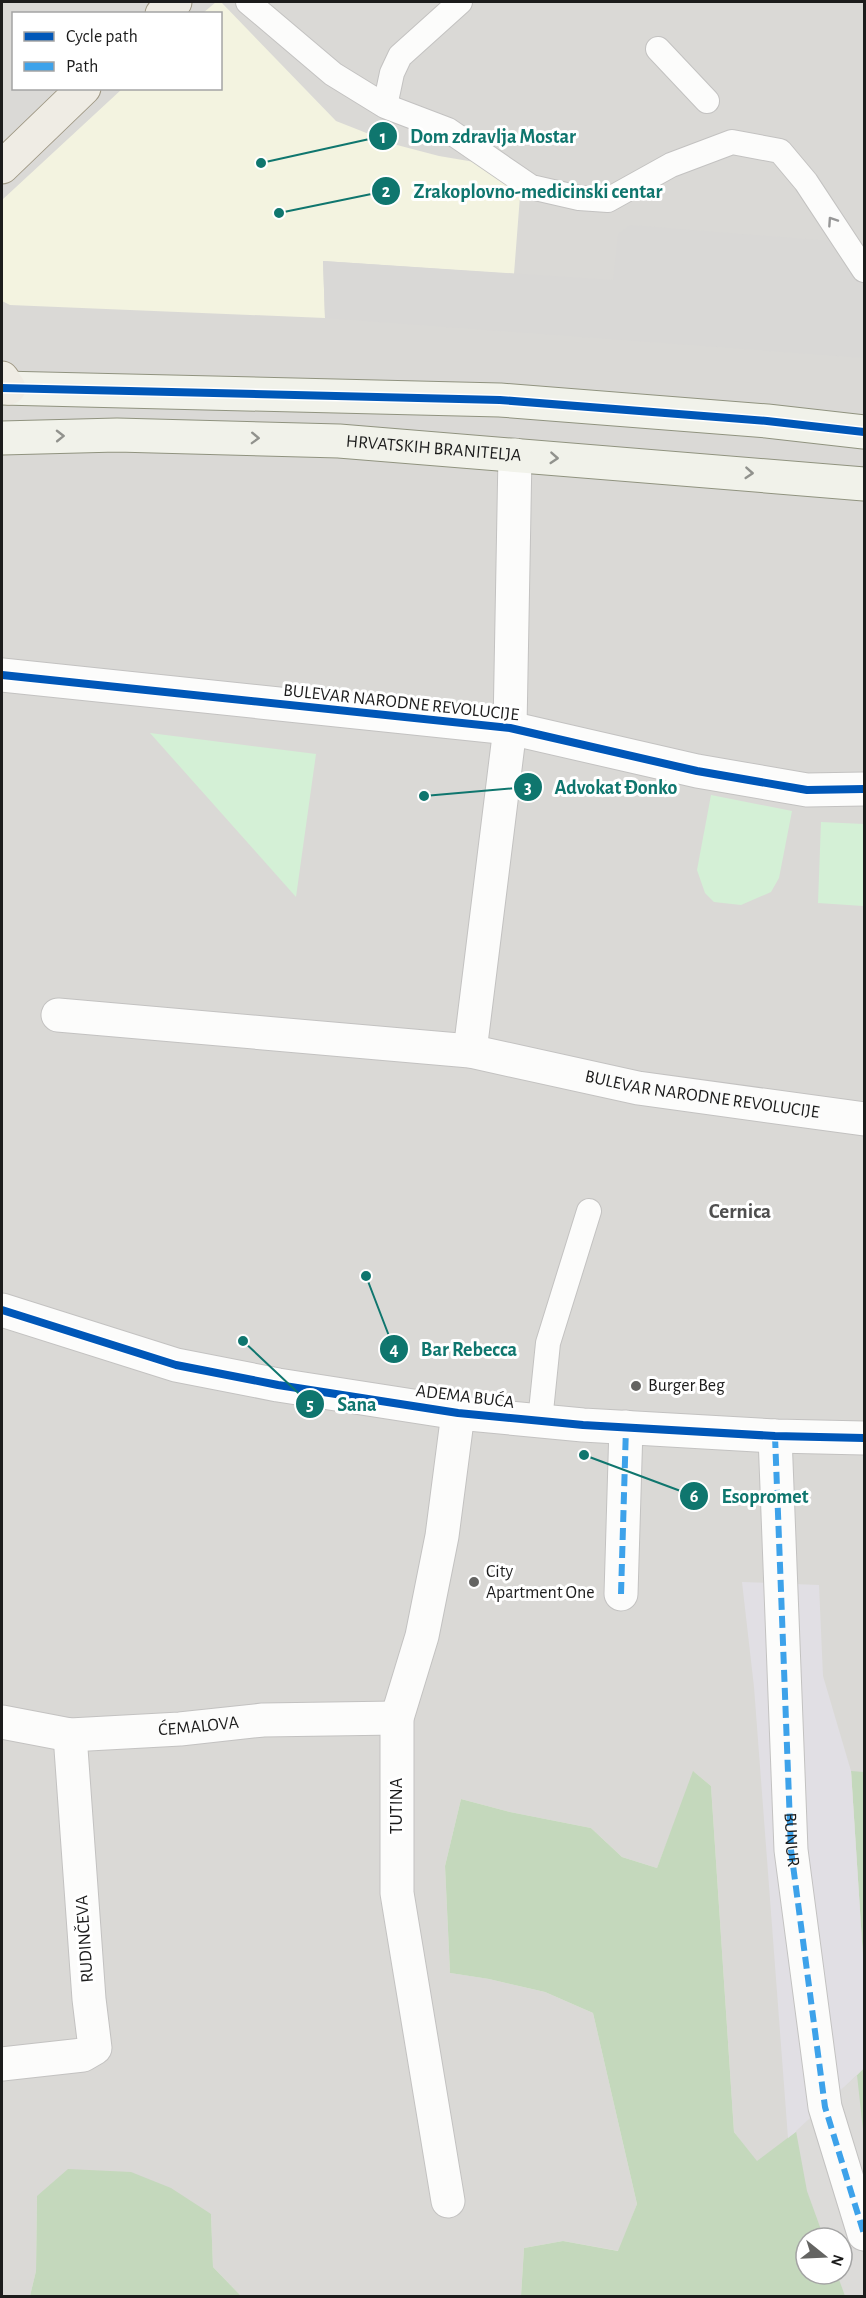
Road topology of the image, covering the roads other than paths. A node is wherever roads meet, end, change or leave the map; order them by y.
1 (248, 2) edge
2 (460, 2) edge
3 (658, 49) dead end
4 (82, 90) edge
5 (707, 101) dead end
6 (385, 106) junction
7 (2, 167) edge
8 (864, 270) edge
9 (4, 384) edge
10 (864, 432) edge
11 (2, 438) edge
12 (515, 455) junction
13 (864, 484) edge
14 (2, 675) edge
15 (510, 728) junction
16 (864, 789) edge
17 (58, 1015) dead end
18 (470, 1051) junction
19 (864, 1119) edge
20 (589, 1211) dead end
21 (2, 1310) edge
22 (458, 1413) junction
23 (540, 1421) junction
24 (626, 1428) junction
25 (775, 1436) junction
26 (864, 1438) edge
27 (621, 1594) dead end
28 (397, 1718) junction
29 (2, 1722) edge
30 (70, 1735) junction
31 (2, 2064) edge
32 (448, 2201) dead end
33 (864, 2234) edge

1 - 6 lane
2 - 6 lane
3 - 5 lane
4 - 7 main road
8 -> 6 lane
9 - 10 main road
11 -> 12 main road, HRVATSKIH BRANITELJA
12 -> 13 main road, HRVATSKIH BRANITELJA
12 - 15 street, BULEVAR NARODNE REVOLUCIJE
14 - 15 street, BULEVAR NARODNE REVOLUCIJE
15 - 16 street, BULEVAR NARODNE REVOLUCIJE
15 - 18 street, BULEVAR NARODNE REVOLUCIJE
17 - 18 street, BULEVAR NARODNE REVOLUCIJE
18 - 19 street, BULEVAR NARODNE REVOLUCIJE
20 - 23 lane
21 - 22 street, ADEMA BUĆA
22 - 23 street, ADEMA BUĆA
22 - 28 street, TUTINA
23 - 24 street, ADEMA BUĆA
24 - 25 street, ADEMA BUĆA
24 - 27 street
25 - 26 street, ADEMA BUĆA
25 - 33 street, BUNUR
28 - 30 street, ĆEMALOVA
28 - 32 street, TUTINA
29 - 30 street, ĆEMALOVA
30 - 31 street, RUDINČEVA

